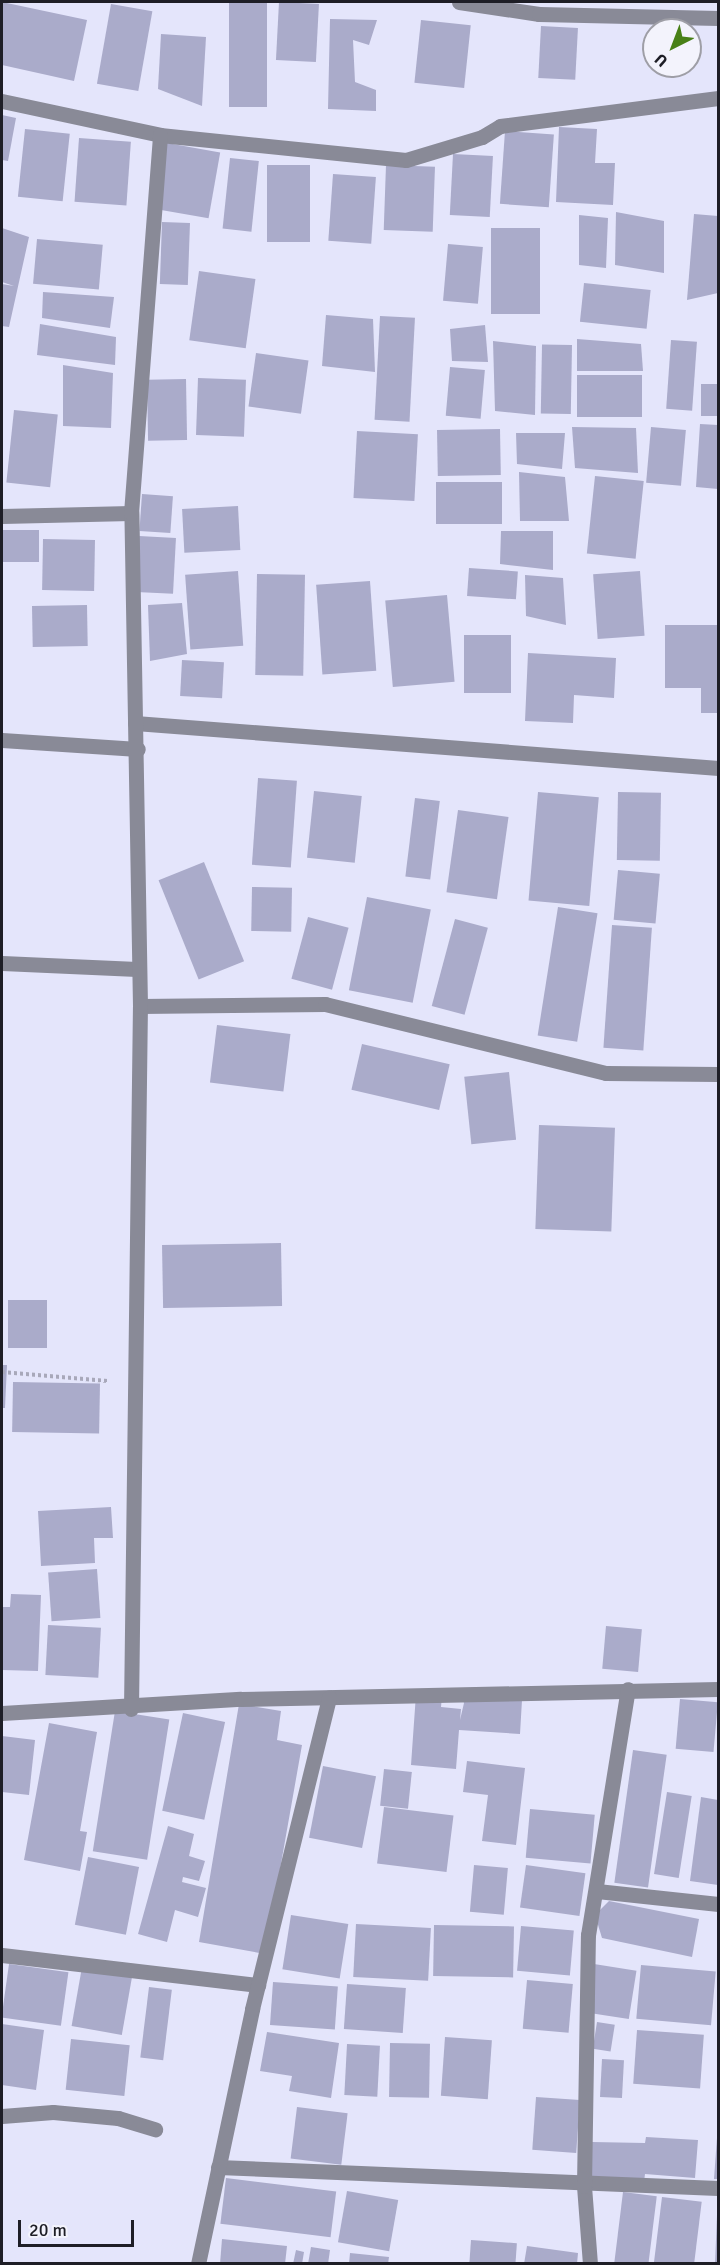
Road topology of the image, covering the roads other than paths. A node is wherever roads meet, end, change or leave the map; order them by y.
1 (459, 2) edge
2 (540, 7) edge
3 (718, 18) edge
4 (718, 98) edge
5 (2, 101) edge
6 (160, 135) junction
7 (131, 513) junction
8 (2, 516) edge
9 (135, 723) junction
10 (2, 740) edge
11 (138, 749) junction
12 (718, 768) edge
13 (2, 963) edge
14 (137, 969) junction
15 (140, 1006) junction
16 (718, 1074) edge
17 (628, 1689) junction
18 (718, 1689) edge
19 (329, 1697) junction
20 (131, 1709) junction
21 (2, 1713) edge
22 (597, 1891) junction
23 (718, 1904) edge
24 (2, 1955) edge
25 (258, 1986) junction
26 (2, 2116) edge
27 (155, 2129) dead end
28 (218, 2167) junction
29 (584, 2186) junction
30 (718, 2188) edge
31 (198, 2264) edge
32 (590, 2264) edge

1 - 2 street
2 - 3 street
4 - 6 street
5 - 6 street
6 - 7 street
7 - 8 street
7 - 9 street
9 - 11 street
9 - 12 street
10 - 11 street
11 - 14 street
13 - 14 street
14 - 15 street
15 - 16 street
15 - 20 street
17 - 18 street
17 - 19 street
17 - 22 street
19 - 20 street
19 - 25 street
20 - 21 street
22 - 23 street
22 - 29 street
24 - 25 street
25 - 28 street
26 - 27 street
28 - 29 street
28 - 31 street
29 - 30 street
29 - 32 street

